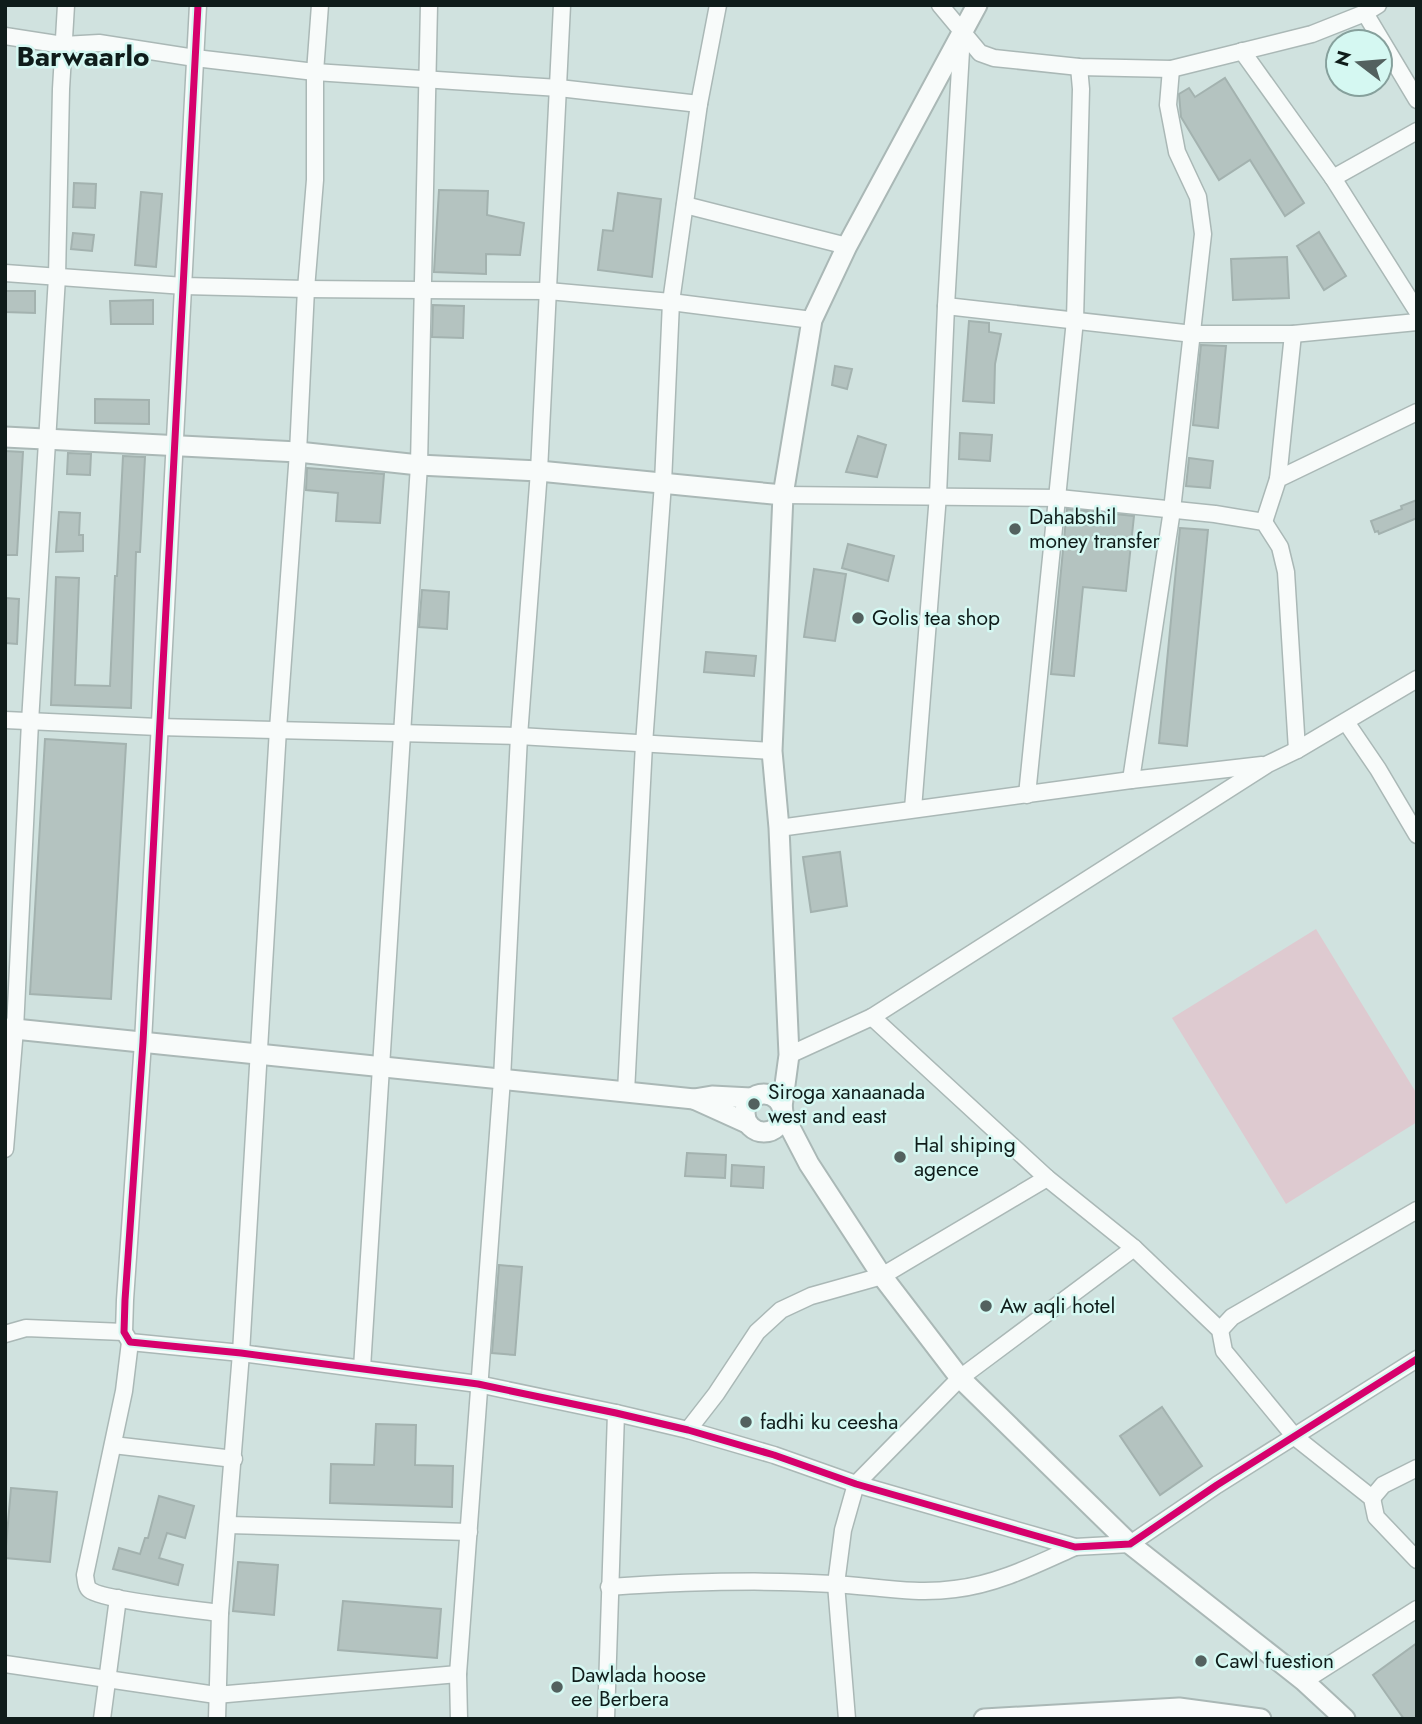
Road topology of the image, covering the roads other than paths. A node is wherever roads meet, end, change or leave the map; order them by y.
1 (66, 5) edge
2 (198, 5) edge
3 (320, 5) edge
4 (429, 5) edge
5 (562, 5) edge
6 (718, 5) edge
7 (940, 5) edge
8 (977, 5) edge
9 (1372, 9) edge
10 (962, 31) junction
11 (5, 36) edge
12 (64, 45) junction
13 (1242, 51) junction
14 (195, 58) junction
15 (1079, 67) junction
16 (1171, 69) junction
17 (315, 72) junction
18 (426, 80) junction
19 (559, 88) junction
20 (1417, 100) edge
21 (699, 104) junction
22 (1417, 131) edge
23 (1333, 178) junction
24 (685, 205) junction
25 (847, 246) junction
26 (5, 273) edge
27 (57, 277) junction
28 (184, 285) junction
29 (306, 289) junction
30 (423, 290) junction
31 (548, 291) junction
32 (671, 302) junction
33 (946, 306) junction
34 (1417, 311) edge
35 (812, 320) junction
36 (1075, 320) junction
37 (1417, 322) edge
38 (1193, 334) junction
39 (1293, 334) junction
40 (1417, 412) edge
41 (5, 437) edge
42 (48, 438) junction
43 (176, 444) junction
44 (298, 452) junction
45 (419, 465) junction
46 (539, 471) junction
47 (1278, 479) junction
48 (663, 483) junction
49 (783, 495) junction
50 (939, 495) junction
51 (1059, 498) junction
52 (1172, 510) junction
53 (1264, 523) junction
54 (1417, 679) edge
55 (5, 720) edge
56 (30, 722) junction
57 (1346, 722) junction
58 (158, 727) junction
59 (278, 729) junction
60 (403, 732) junction
61 (519, 736) junction
62 (644, 744) junction
63 (1297, 750) junction
64 (772, 751) junction
65 (1268, 764) junction
66 (1131, 780) junction
67 (1027, 795) junction
68 (913, 809) junction
69 (779, 828) junction
70 (1417, 835) edge
71 (872, 1017) junction
72 (10, 1028) edge
73 (143, 1042) junction
74 (259, 1054) junction
75 (789, 1055) junction
76 (380, 1067) junction
77 (502, 1079) junction
78 (626, 1092) junction
79 (754, 1096) junction
80 (694, 1099) junction
81 (783, 1111) junction
82 (754, 1127) junction
83 (5, 1149) edge
84 (808, 1164) junction
85 (1046, 1178) junction
86 (1417, 1210) edge
87 (1134, 1248) junction
88 (881, 1276) junction
89 (1220, 1329) junction
90 (5, 1334) edge
91 (127, 1337) junction
92 (241, 1353) junction
93 (1417, 1359) edge
94 (362, 1367) junction
95 (961, 1378) junction
96 (478, 1384) junction
97 (615, 1413) junction
98 (688, 1430) junction
99 (1295, 1437) junction
100 (113, 1444) junction
101 (234, 1459) junction
102 (1417, 1468) edge
103 (856, 1484) junction
104 (1372, 1498) junction
105 (228, 1525) junction
106 (469, 1532) junction
107 (1130, 1544) junction
108 (1075, 1547) junction
109 (1417, 1560) edge
110 (836, 1584) junction
111 (610, 1587) junction
112 (118, 1598) junction
113 (1417, 1609) edge
114 (220, 1613) junction
115 (5, 1664) edge
116 (458, 1674) junction
117 (107, 1679) junction
118 (1304, 1681) junction
119 (216, 1695) junction
120 (102, 1719) edge
121 (217, 1719) edge
122 (459, 1719) edge
123 (606, 1719) edge
124 (847, 1719) edge
125 (984, 1719) edge
126 (1261, 1719) edge
127 (1345, 1719) edge

1 - 12 street
2 - 14 street
3 - 17 street
4 - 18 street
5 - 19 street
6 - 21 street
7 - 10 street
8 - 10 street
9 - 13 street
9 - 20 street
10 - 15 street
10 - 25 street
10 - 33 street
11 - 12 street
12 - 14 street
12 - 27 street
13 - 16 street
13 - 23 street
14 - 17 street
14 - 28 street
15 - 16 street
15 - 36 street
16 - 38 street
17 - 18 street
17 - 29 street
18 - 19 street
18 - 30 street
19 - 21 street
19 - 31 street
21 - 24 street
22 - 23 street
23 - 34 street
24 - 25 street
24 - 32 street
25 - 35 street
26 - 27 street
27 - 28 street
27 - 42 street
28 - 29 street
28 - 43 street
29 - 30 street
29 - 44 street
30 - 31 street
30 - 45 street
31 - 32 street
31 - 46 street
32 - 35 street
32 - 48 street
33 - 36 street
33 - 50 street
35 - 49 street
36 - 38 street
36 - 51 street
37 - 39 street
38 - 39 street
38 - 52 street
39 - 47 street
40 - 47 street
41 - 42 street
42 - 43 street
42 - 56 street
43 - 44 street
43 - 58 street
44 - 45 street
44 - 59 street
45 - 46 street
45 - 60 street
46 - 48 street
46 - 61 street
47 - 53 street
48 - 49 street
48 - 62 street
49 - 50 street
49 - 64 street
50 - 51 street
50 - 68 street
51 - 52 street
51 - 67 street
52 - 53 street
52 - 66 street
53 - 63 street
54 - 57 street
55 - 56 street
56 - 58 street
56 - 72 street
57 - 63 street
57 - 70 street
58 - 59 street
58 - 73 street
59 - 60 street
59 - 74 street
60 - 61 street
60 - 76 street
61 - 62 street
61 - 77 street
62 - 64 street
62 - 78 street
63 - 65 street
64 - 69 street
65 - 66 street
65 - 71 street
66 - 67 street
67 - 68 street
68 - 69 street
69 - 75 street
71 - 75 street
71 - 85 street
72 - 73 street
72 - 83 street
73 - 74 street
73 - 91 street
74 - 76 street
74 - 92 street
75 - 79 street
75 - 81 street
76 - 77 street
76 - 94 street
77 - 78 street
77 - 96 street
78 - 80 street
79 - 80 street
79 - 81 street
79 - 82 street
80 - 82 street
81 - 82 street
81 - 84 street
82 - 84 street
84 - 88 street
85 - 87 street
85 - 88 street
86 - 89 street
87 - 89 street
87 - 95 street
88 - 95 street
88 - 98 street
89 - 99 street
90 - 91 street
91 - 92 street
91 - 100 street
92 - 94 street
92 - 101 street
93 - 99 street
94 - 96 street
95 - 103 street
95 - 107 street
96 - 97 street
96 - 106 street
97 - 98 street
97 - 111 street
98 - 103 street
99 - 104 street
99 - 107 street
100 - 101 street
100 - 112 street
101 - 105 street
102 - 104 street
103 - 108 street
103 - 110 street
104 - 109 street
105 - 106 street
105 - 114 street
106 - 116 street
107 - 108 street
107 - 118 street
108 - 110 street
110 - 111 street
110 - 124 street
111 - 123 street
112 - 114 street
112 - 117 street
113 - 118 street
114 - 119 street
115 - 117 street
116 - 119 street
116 - 122 street
117 - 119 street
117 - 120 street
118 - 127 street
119 - 121 street
125 - 126 street

